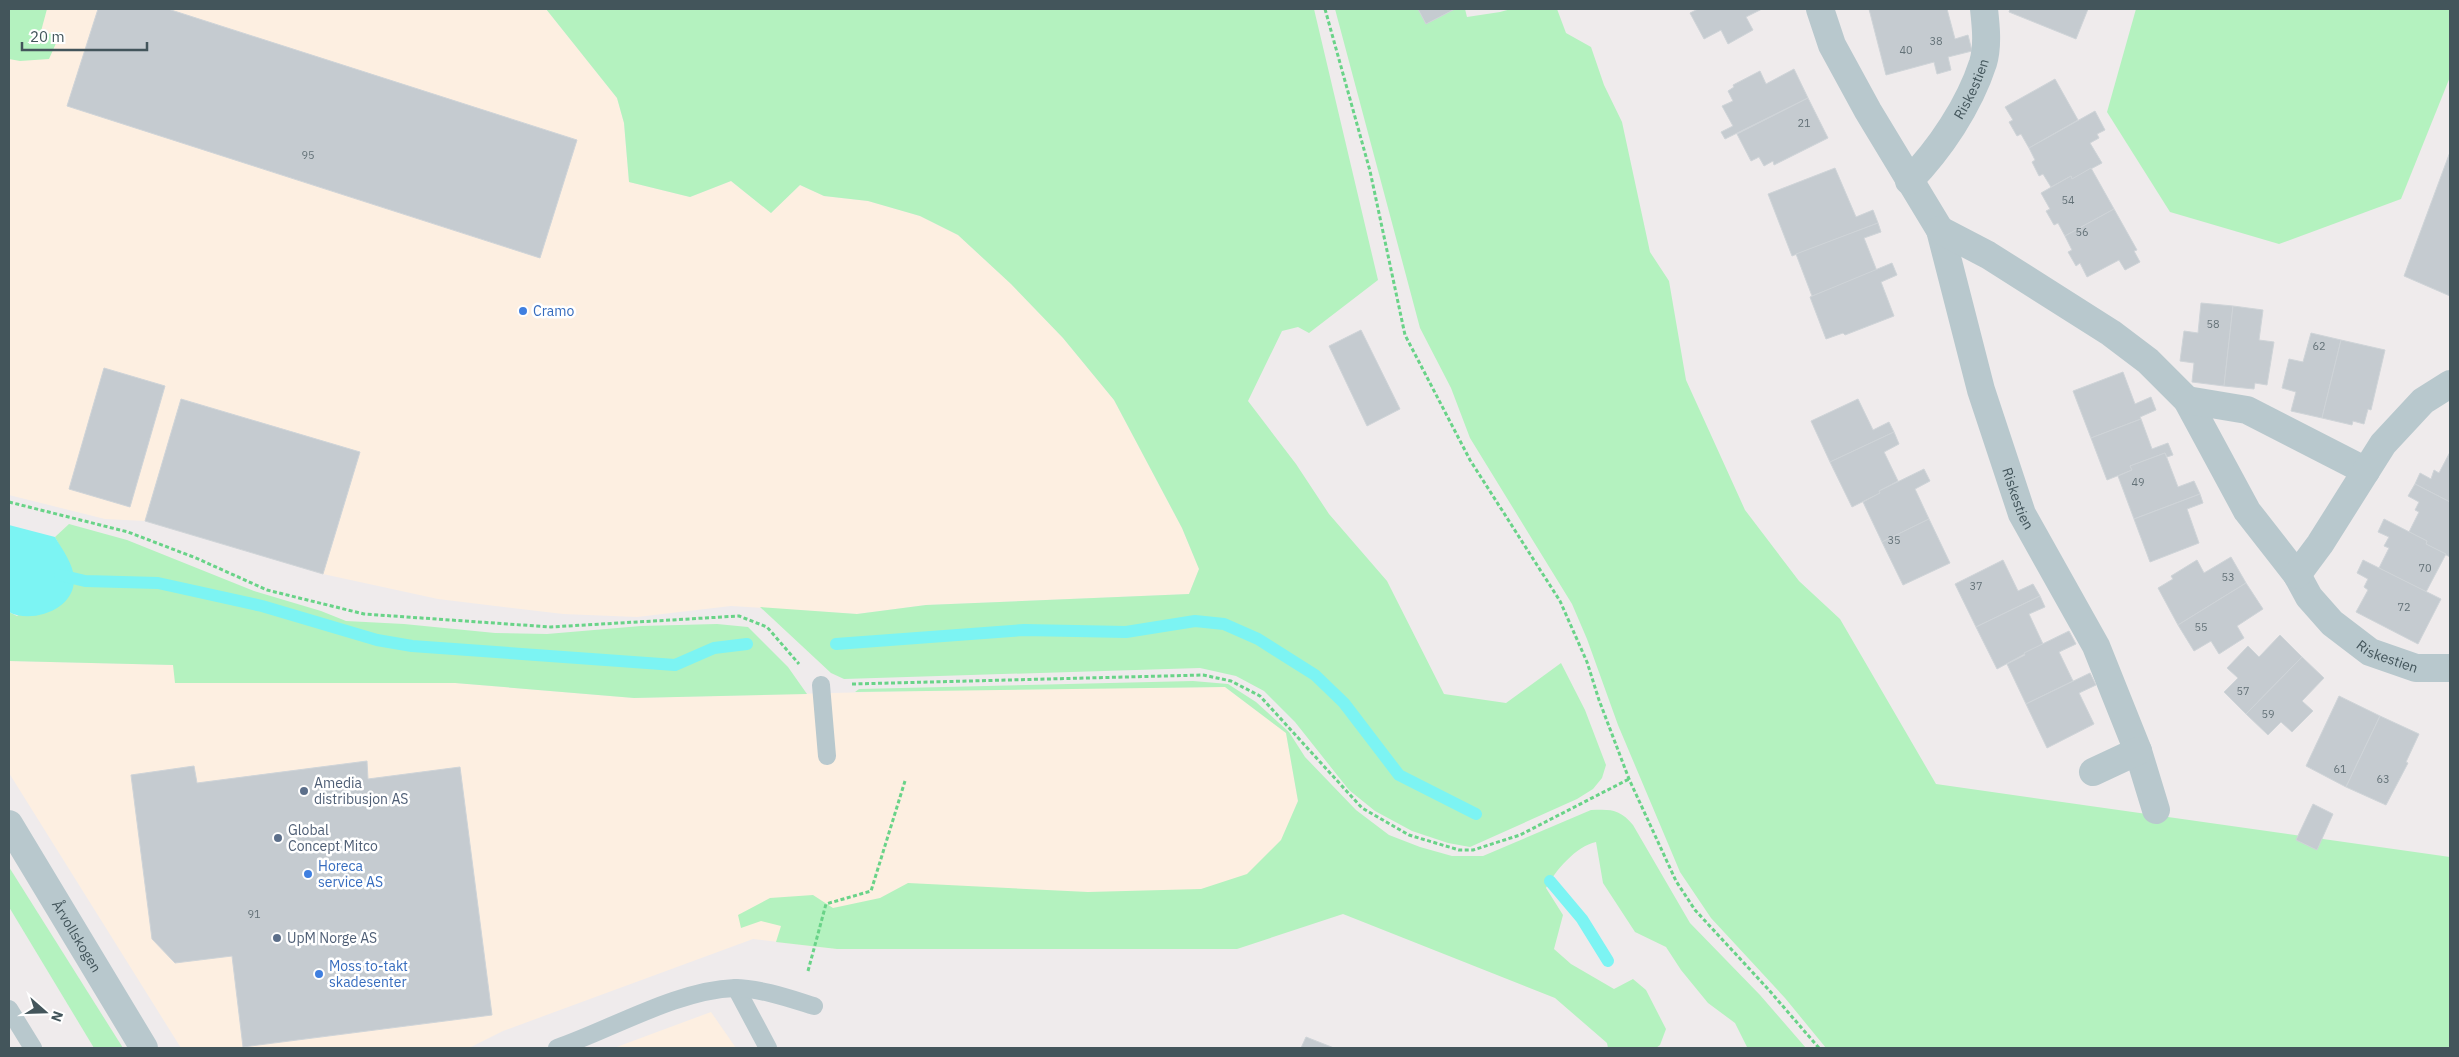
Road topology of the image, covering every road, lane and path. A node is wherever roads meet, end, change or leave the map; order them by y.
1 (1325, 9) edge
2 (1820, 9) edge
3 (1984, 9) edge
4 (1909, 181) junction
5 (1940, 230) junction
6 (2450, 384) edge
7 (2187, 400) junction
8 (2366, 471) junction
9 (2297, 575) junction
10 (2450, 668) edge
11 (822, 685) dead end
12 (2138, 751) junction
13 (827, 756) dead end
14 (2093, 772) dead end
15 (905, 781) dead end
16 (2156, 810) dead end
17 (9, 824) edge
18 (814, 952) dead end
19 (736, 988) junction
20 (814, 1006) dead end
21 (9, 1008) edge
22 (33, 1048) edge
23 (144, 1048) edge
24 (557, 1048) edge
25 (768, 1048) edge
26 (1818, 1048) edge

1 - 26 path
2 - 4 street, Riskestien
3 - 4 street, Riskestien
4 - 5 street, Riskestien
5 - 7 street, Riskestien
5 - 12 street, Riskestien
6 - 8 street
7 - 8 street
7 - 9 street, Riskestien
8 - 9 street
9 - 10 street, Riskestien
11 - 13 lane
12 - 14 street
12 - 16 street, Riskestien
15 - 18 path
17 - 23 street, Årvollskogen
19 - 20 lane
19 - 24 lane
19 - 25 lane
21 - 22 lane

